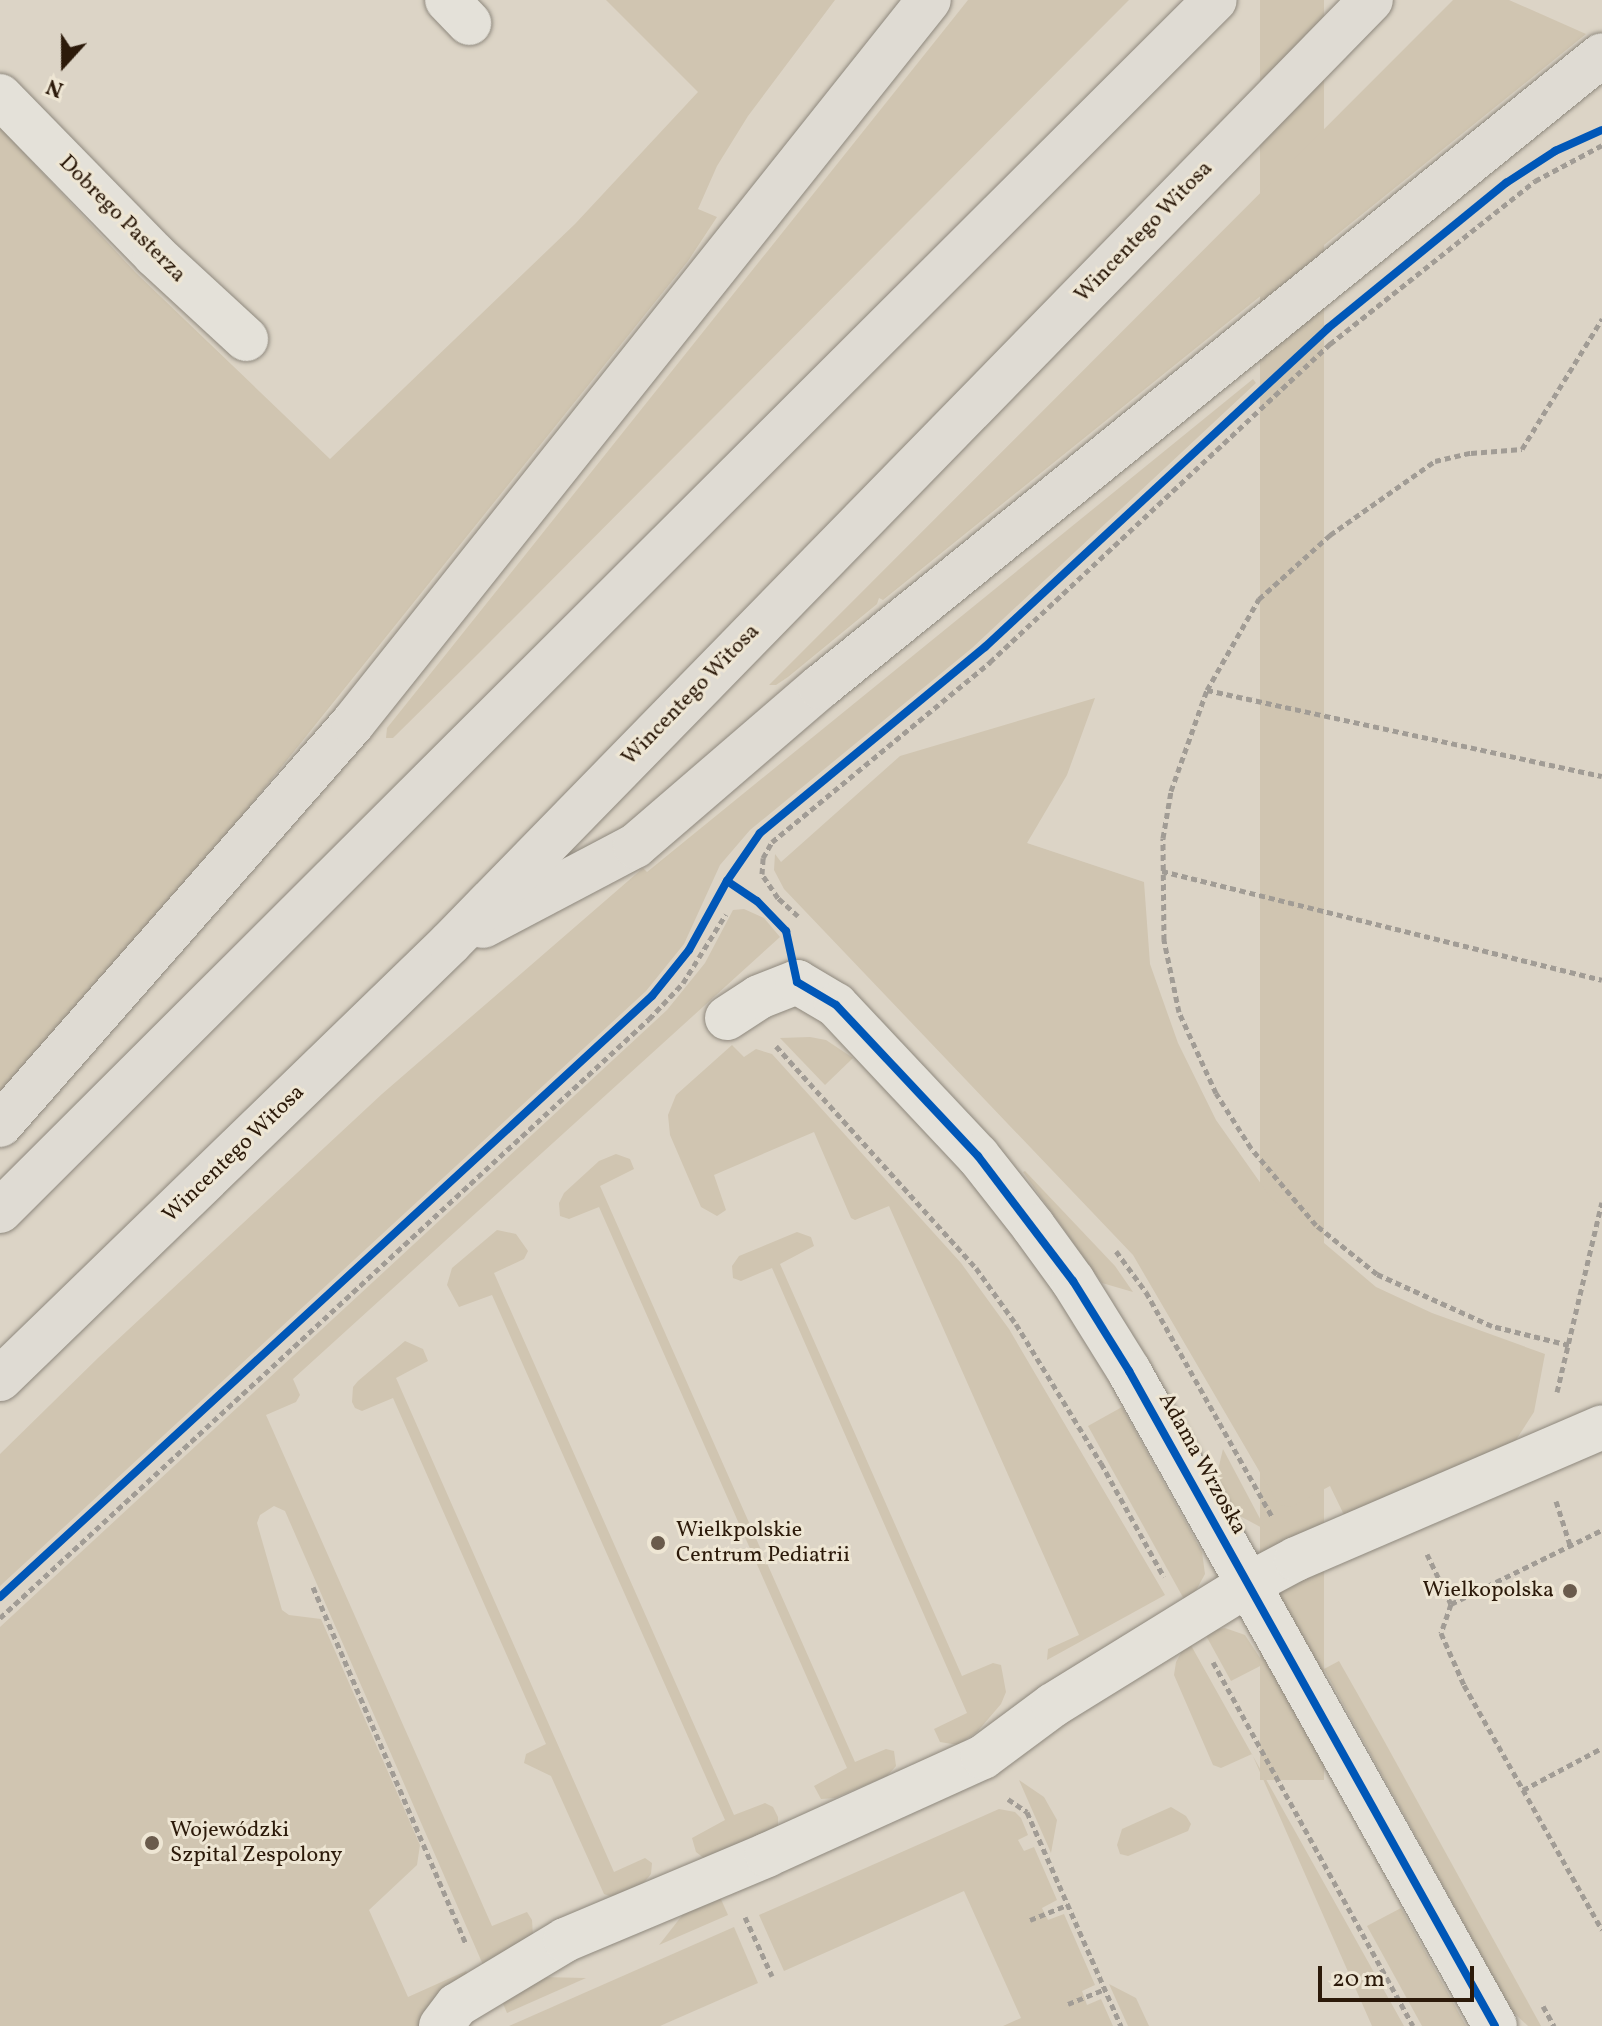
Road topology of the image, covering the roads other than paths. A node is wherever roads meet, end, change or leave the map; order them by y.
1 (908, 0) edge
2 (929, 0) edge
3 (1215, 0) edge
4 (1371, 0) edge
5 (1602, 55) edge
6 (883, 56) junction
7 (1602, 91) edge
8 (0, 96) edge
9 (1494, 143) junction
10 (246, 339) dead end
11 (450, 943) junction
12 (727, 1018) dead end
13 (0, 1125) edge
14 (0, 1211) edge
15 (0, 1379) edge
16 (1602, 1427) edge
17 (1249, 1584) junction
18 (441, 2026) edge
19 (1495, 2026) edge

1 - 6 main road
2 - 6 main road
3 - 14 main road
4 - 11 main road, Wincentego Witosa
5 - 9 main road
6 - 13 main road
7 - 9 main road
8 - 10 street, Dobrego Pasterza
9 - 11 main road
11 - 15 main road, Wincentego Witosa
12 - 17 street, Adama Wrzoska
16 - 17 street
17 - 18 street
17 - 19 street, Adama Wrzoska

